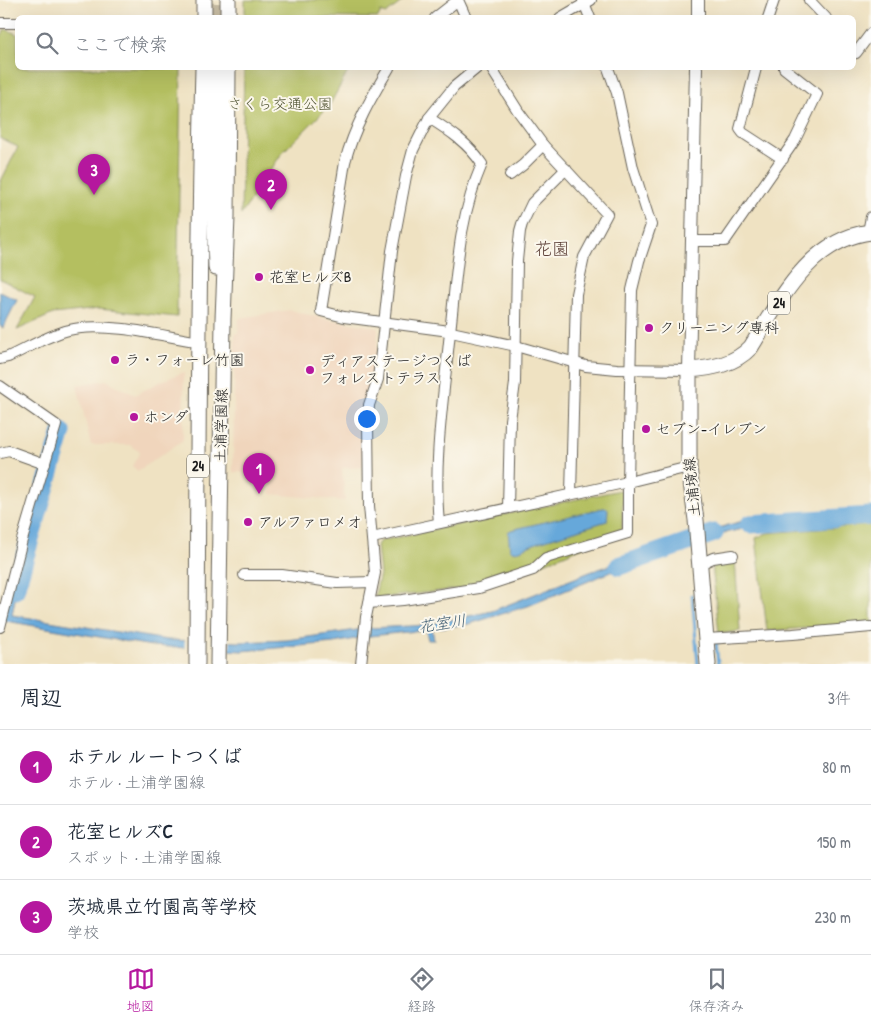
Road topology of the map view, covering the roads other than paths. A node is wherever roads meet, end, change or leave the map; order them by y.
1 (204, 0) edge
2 (228, 0) edge
3 (458, 0) edge
4 (698, 0) edge
5 (774, 0) edge
6 (809, 0) edge
7 (586, 1) edge
8 (204, 15) edge
9 (228, 15) edge
10 (439, 15) edge
11 (465, 15) edge
12 (565, 15) edge
13 (589, 15) edge
14 (698, 15) edge
15 (769, 15) edge
16 (823, 15) edge
17 (0, 23) edge
18 (15, 23) edge
19 (871, 33) edge
20 (856, 53) edge
21 (203, 70) edge
22 (215, 70) edge
23 (228, 70) edge
24 (388, 70) edge
25 (475, 70) edge
26 (492, 70) edge
27 (609, 70) edge
28 (696, 70) edge
29 (755, 70) edge
30 (787, 70) edge
31 (429, 118) junction
32 (543, 144) junction
33 (782, 159) junction
34 (566, 169) junction
35 (510, 175) dead end
36 (214, 203) junction
37 (870, 227) edge
38 (691, 241) junction
39 (200, 304) junction
40 (223, 308) junction
41 (383, 322) junction
42 (450, 332) junction
43 (200, 342) junction
44 (516, 346) junction
45 (0, 359) edge
46 (574, 363) junction
47 (630, 369) junction
48 (688, 370) junction
49 (0, 386) edge
50 (0, 453) edge
51 (45, 464) junction
52 (689, 468) junction
53 (628, 482) junction
54 (572, 494) junction
55 (508, 508) junction
56 (439, 523) junction
57 (372, 538) junction
58 (733, 555) dead end
59 (699, 561) junction
60 (244, 575) dead end
61 (373, 582) junction
62 (369, 603) junction
63 (0, 627) edge
64 (871, 627) edge
65 (706, 639) junction
66 (362, 660) edge
67 (197, 663) edge
68 (218, 663) edge
69 (708, 664) edge

1 - 8 main road
2 - 9 main road
3 - 10 street
3 - 11 street
4 - 14 street
5 - 15 street
6 - 16 street
7 - 12 street
7 - 13 street
17 - 18 street
19 - 20 street
21 - 39 main road, 土浦学園線 / 24
22 - 36 main road, 24
23 - 40 main road, 土浦学園線 / 24
24 - 41 street
25 - 31 street
26 - 32 street
27 - 47 street
28 - 38 street
29 - 33 street
30 - 33 street
31 - 41 street
31 - 42 street
32 - 34 street
32 - 35 street
33 - 38 street
34 - 44 street
34 - 46 street
36 - 39 main road, 24
36 - 40 main road, 24
37 - 48 main road, 24
38 - 48 street
39 - 43 main road, 土浦学園線 / 24
40 - 68 main road, 土浦学園線 / 24
41 - 42 street
41 - 57 street
42 - 44 street
42 - 56 street
43 - 45 street
43 - 67 main road, 土浦学園線 / 24
44 - 46 street
44 - 55 street
46 - 47 street
46 - 54 street
47 - 48 street
47 - 53 street
48 - 52 main road, 土浦境線
49 - 51 street
50 - 51 street
51 - 63 street
52 - 53 street
52 - 59 main road, 土浦境線
53 - 54 street
53 - 62 street
54 - 55 street
55 - 56 street
56 - 57 street
57 - 61 street
58 - 59 street
59 - 65 main road, 土浦境線
60 - 61 street
61 - 62 street
62 - 66 street
64 - 65 street
65 - 69 main road, 土浦境線

